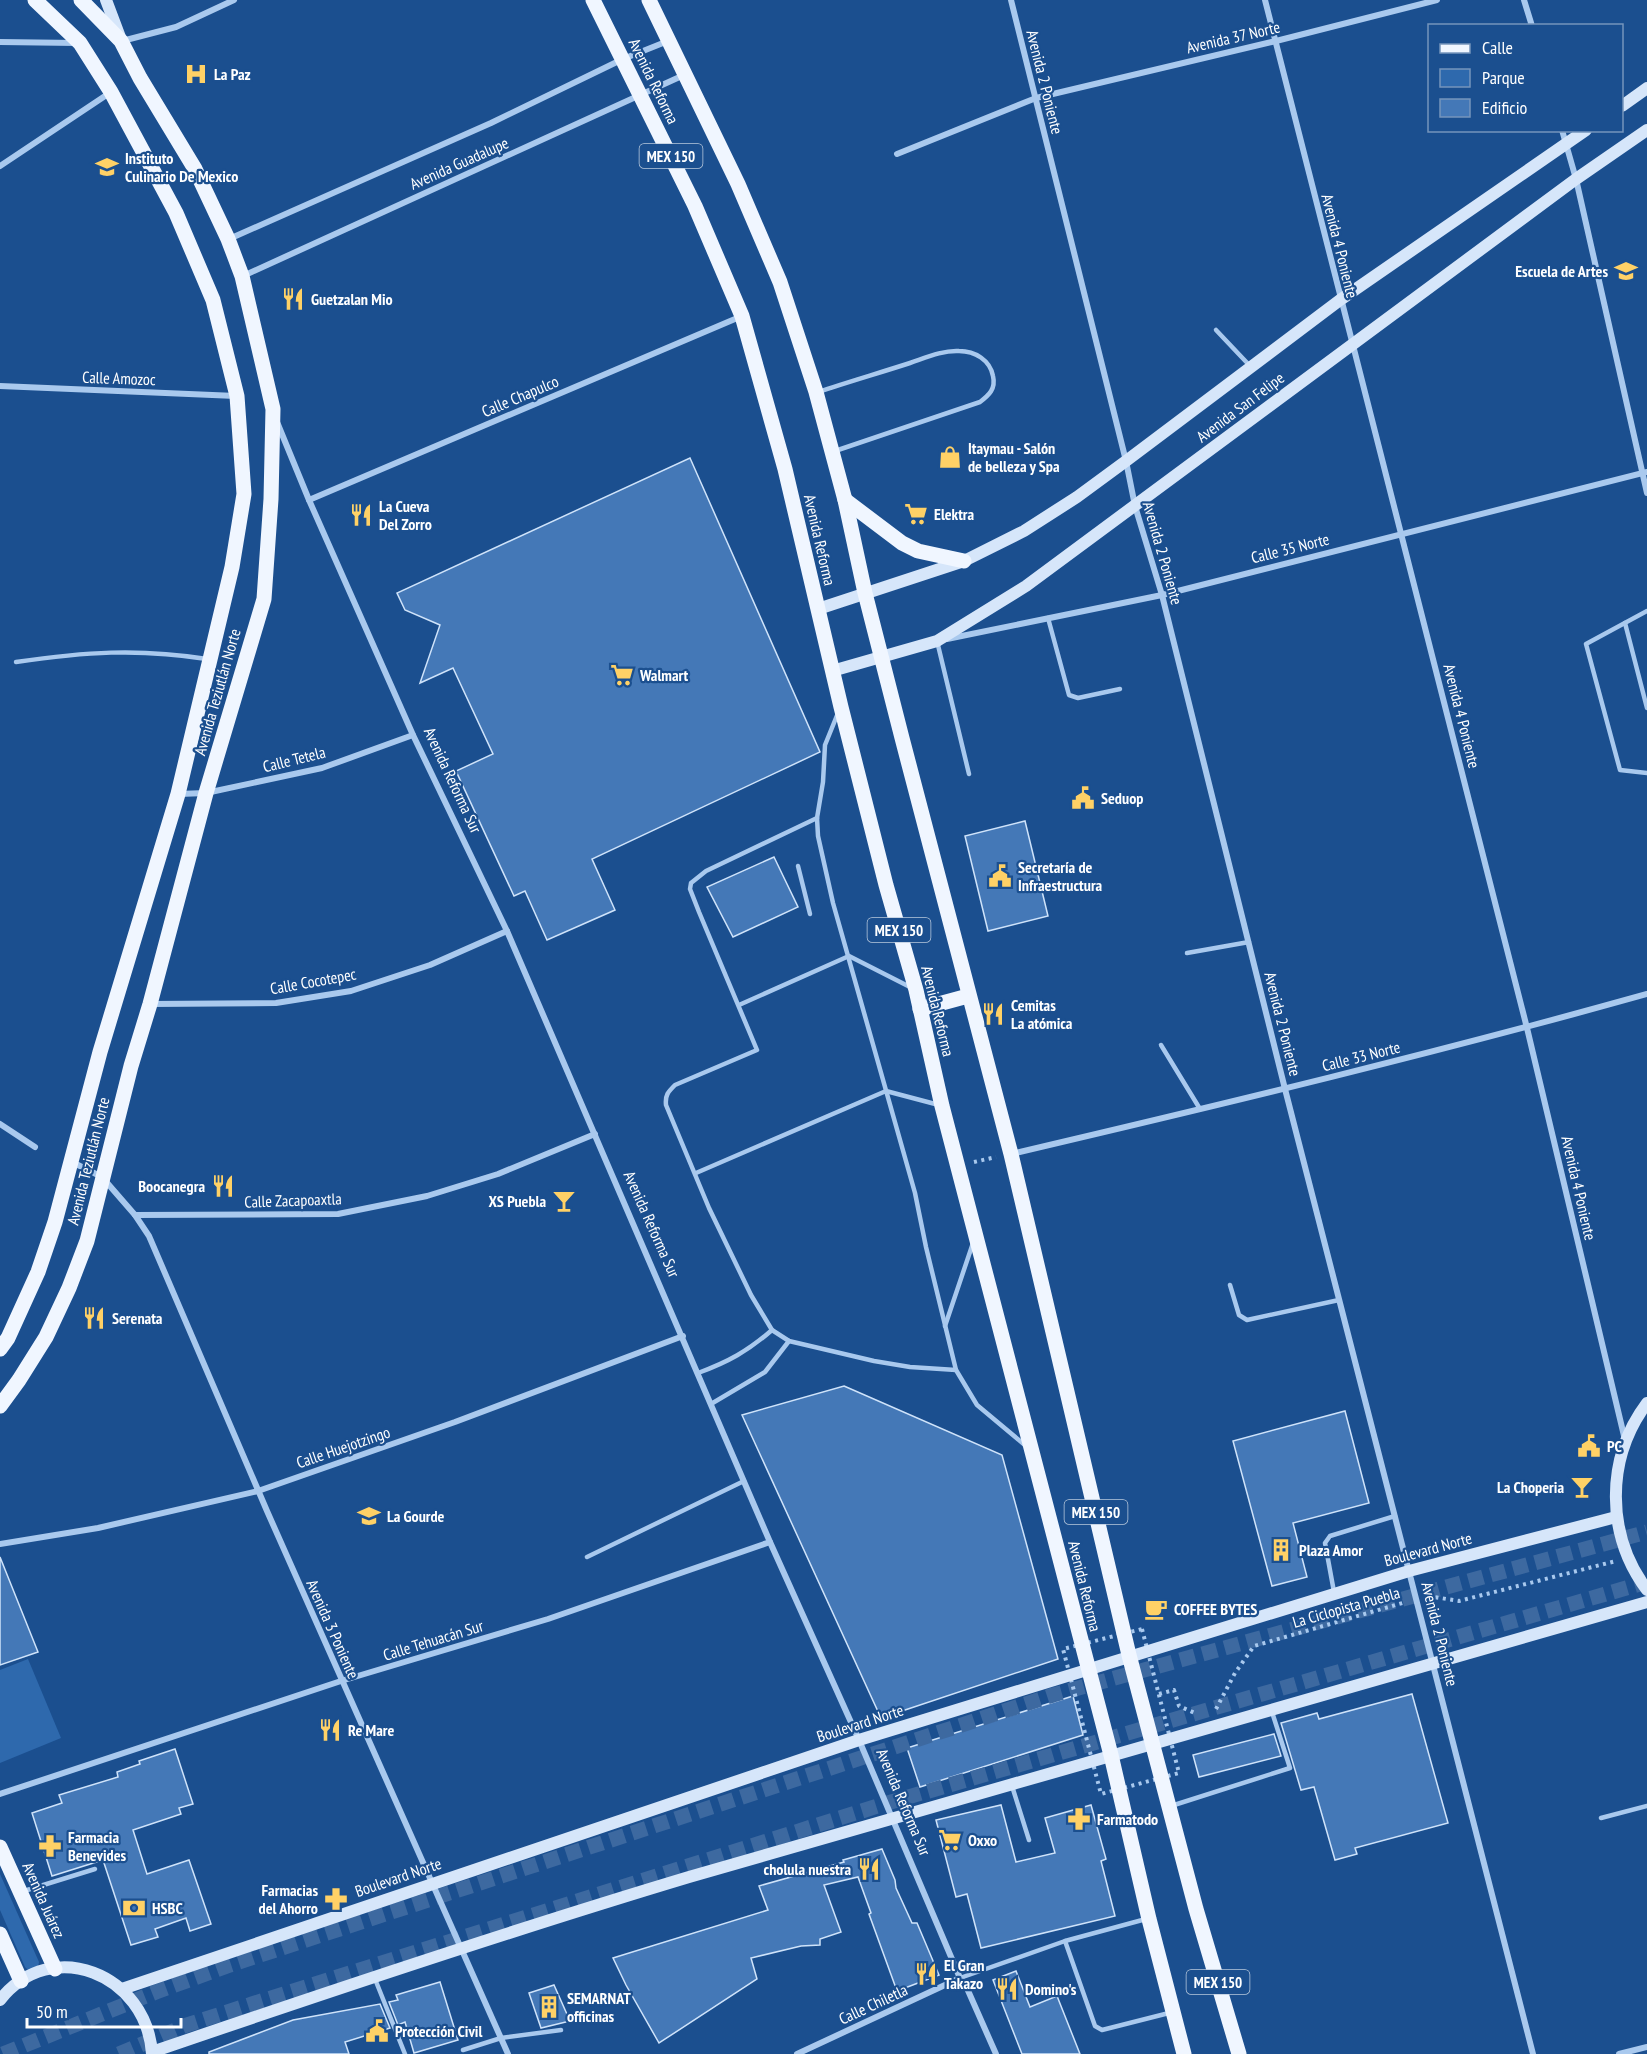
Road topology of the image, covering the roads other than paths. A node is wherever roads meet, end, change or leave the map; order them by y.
1 (35, 0) edge
2 (81, 0) edge
3 (106, 0) edge
4 (234, 0) edge
5 (593, 0) edge
6 (649, 0) edge
7 (1011, 0) edge
8 (1265, 0) edge
9 (1437, 0) edge
10 (1524, 0) edge
11 (1531, 24) edge
12 (668, 40) junction
13 (121, 41) junction
14 (1276, 41) junction
15 (0, 42) edge
16 (81, 43) junction
17 (623, 59) junction
18 (686, 74) junction
19 (1647, 88) edge
20 (111, 92) junction
21 (641, 95) junction
22 (1036, 98) junction
23 (1623, 105) edge
24 (1647, 130) edge
25 (1563, 132) edge
26 (1584, 132) edge
27 (1566, 145) junction
28 (897, 154) dead end
29 (0, 166) edge
30 (1576, 179) junction
31 (228, 239) junction
32 (242, 276) junction
33 (1340, 300) junction
34 (742, 316) junction
35 (1216, 330) dead end
36 (1352, 345) junction
37 (1251, 367) junction
38 (1, 384) edge
39 (816, 392) junction
40 (237, 396) junction
41 (273, 410) junction
42 (833, 452) junction
43 (1126, 461) junction
44 (1645, 473) edge
45 (1647, 493) edge
46 (309, 500) junction
47 (845, 500) junction
48 (1135, 506) junction
49 (1402, 534) junction
50 (964, 561) junction
51 (865, 593) junction
52 (1162, 595) junction
53 (818, 609) junction
54 (1647, 611) edge
55 (1048, 618) junction
56 (1626, 623) junction
57 (937, 641) junction
58 (881, 657) junction
59 (209, 659) junction
60 (16, 662) dead end
61 (832, 671) junction
62 (1120, 689) dead end
63 (841, 707) junction
64 (1647, 708) edge
65 (413, 735) junction
66 (1647, 773) edge
67 (969, 774) dead end
68 (206, 793) junction
69 (178, 794) junction
70 (817, 818) junction
71 (798, 866) dead end
72 (810, 914) dead end
73 (507, 931) junction
74 (1249, 942) junction
75 (1187, 953) dead end
76 (849, 956) junction
77 (916, 990) junction
78 (1647, 994) edge
79 (968, 996) junction
80 (150, 1004) junction
81 (739, 1005) junction
82 (920, 1009) junction
83 (1527, 1028) junction
84 (1161, 1045) dead end
85 (1285, 1089) junction
86 (886, 1091) junction
87 (942, 1106) junction
88 (1200, 1109) junction
89 (0, 1124) edge
90 (595, 1134) junction
91 (34, 1147) dead end
92 (1011, 1154) junction
93 (72, 1162) junction
94 (696, 1173) junction
95 (102, 1177) junction
96 (135, 1215) junction
97 (976, 1235) junction
98 (1230, 1285) dead end
99 (1339, 1300) junction
100 (945, 1327) junction
101 (771, 1330) junction
102 (683, 1336) junction
103 (789, 1341) junction
104 (0, 1349) edge
105 (956, 1370) junction
106 (698, 1373) junction
107 (1647, 1403) edge
108 (711, 1404) junction
109 (0, 1406) edge
110 (1625, 1441) junction
111 (1032, 1451) junction
112 (744, 1481) junction
113 (258, 1491) junction
114 (1395, 1516) junction
115 (1616, 1517) junction
116 (770, 1542) junction
117 (0, 1544) edge
118 (587, 1557) dead end
119 (1409, 1570) junction
120 (1647, 1590) edge
121 (1334, 1593) junction
122 (1647, 1602) edge
123 (1129, 1655) junction
124 (1433, 1665) junction
125 (1087, 1669) junction
126 (341, 1682) junction
127 (1271, 1710) junction
128 (859, 1740) junction
129 (1152, 1743) junction
130 (1111, 1755) junction
131 (1011, 1784) junction
132 (0, 1794) edge
133 (1168, 1806) junction
134 (1647, 1806) edge
135 (893, 1818) junction
136 (1600, 1818) dead end
137 (1029, 1840) dead end
138 (0, 1847) edge
139 (95, 1869) dead end
140 (431, 1883) junction
141 (22, 1892) junction
142 (1149, 1919) junction
143 (0, 1934) edge
144 (1065, 1941) junction
145 (460, 1948) junction
146 (55, 1969) junction
147 (374, 1976) junction
148 (960, 1978) junction
149 (21, 1981) junction
150 (122, 1989) junction
151 (0, 2001) edge
152 (1173, 2012) junction
153 (561, 2030) dead end
154 (501, 2038) junction
155 (1647, 2047) edge
156 (463, 2050) dead end
157 (152, 2053) edge
158 (405, 2054) edge
159 (508, 2054) edge
160 (797, 2054) edge
161 (996, 2054) edge
162 (1184, 2054) edge
163 (1239, 2054) edge
164 (1533, 2054) edge
165 (1619, 2054) edge

1 - 16 main road, Avenida Teziutlán Norte
2 - 13 main road, Avenida Teziutlán Norte
3 - 13 main road
4 - 13 street
5 - 17 main road, Avenida Reforma / MEX 150
6 - 12 main road, Avenida Reforma / MEX 150
7 - 22 street, Avenida 2 Poniente
8 - 14 street, Avenida 4 Poniente
9 - 14 street, Avenida 37 Norte
10 - 11 street
12 - 17 street, Avenida Guadalupe
12 - 18 main road, Avenida Reforma / MEX 150
13 - 31 main road, Avenida Teziutlán Norte
14 - 22 street, Avenida 37 Norte
14 - 33 street, Avenida 4 Poniente
15 - 16 street
16 - 20 main road, Avenida Teziutlán Norte
17 - 21 main road, Avenida Reforma / MEX 150
17 - 31 street, Avenida Guadalupe
18 - 21 street, Avenida Guadalupe
18 - 39 main road, Avenida Reforma / MEX 150
19 - 23 main road
20 - 29 street
20 - 40 main road, Avenida Teziutlán Norte
21 - 32 street, Avenida Guadalupe
21 - 34 main road, Avenida Reforma / MEX 150
22 - 28 street, Avenida 37 Norte
22 - 43 street, Avenida 2 Poniente
24 - 30 main road, Avenida San Felipe
25 - 27 street
26 - 27 main road, Avenida San Felipe
27 - 30 street
27 - 33 main road, Avenida San Felipe
30 - 36 main road, Avenida San Felipe
30 - 44 street
31 - 32 main road, Avenida Teziutlán Norte
32 - 41 main road, Avenida Teziutlán Norte
33 - 36 street, Avenida 4 Poniente
33 - 37 main road, Avenida San Felipe
34 - 46 street, Calle Chapulco
34 - 53 main road, Avenida Reforma / MEX 150
35 - 37 lane
36 - 48 main road, Avenida San Felipe
36 - 49 street, Avenida 4 Poniente
37 - 43 main road, Avenida San Felipe
38 - 40 street, Calle Amozoc
39 - 42 main road, Avenida Reforma / MEX 150
39 - 42 lane
40 - 59 main road, Avenida Teziutlán Norte
41 - 46 street, Avenida Reforma Sur
41 - 68 main road, Avenida Teziutlán Norte
42 - 47 main road, Avenida Reforma / MEX 150
43 - 48 street, Avenida 2 Poniente
43 - 50 main road, Avenida San Felipe
44 - 45 street
44 - 49 street, Calle 35 Norte
46 - 65 street, Avenida Reforma Sur
47 - 50 main road
47 - 51 main road, Avenida Reforma / MEX 150
48 - 52 street, Avenida 2 Poniente
48 - 57 main road, Avenida San Felipe
49 - 52 street, Calle 35 Norte
49 - 83 street, Avenida 4 Poniente
50 - 51 main road, Avenida San Felipe
51 - 53 main road, Avenida San Felipe
51 - 58 main road, Avenida Reforma / MEX 150
52 - 55 street, Calle 35 Norte
52 - 74 street, Avenida 2 Poniente
53 - 61 main road, Avenida Reforma / MEX 150
54 - 56 lane
55 - 57 street, Calle 35 Norte
55 - 62 lane
56 - 64 lane
56 - 66 lane
57 - 58 main road, Avenida San Felipe
57 - 67 lane
58 - 61 main road, Avenida San Felipe
58 - 79 main road, Avenida Reforma / MEX 150
59 - 60 lane
59 - 69 main road, Avenida Teziutlán Norte
61 - 63 main road, Avenida Reforma / MEX 150
63 - 70 lane
63 - 77 main road, Avenida Reforma / MEX 150
65 - 68 street, Calle Tetela
65 - 73 street, Avenida Reforma Sur
68 - 69 street, Calle Tetela
68 - 80 main road, Avenida Teziutlán Norte
69 - 93 main road, Avenida Teziutlán Norte
70 - 76 lane
70 - 81 lane
71 - 72 lane
73 - 80 street, Calle Cocotepec
73 - 90 street, Avenida Reforma Sur
74 - 75 lane
74 - 85 street, Avenida 2 Poniente
76 - 77 lane
76 - 81 lane
76 - 86 lane
77 - 82 main road, Avenida Reforma / MEX 150
78 - 83 street, Calle 33 Norte
79 - 82 main road
79 - 92 main road, Avenida Reforma / MEX 150
80 - 95 main road, Avenida Teziutlán Norte
81 - 94 lane
82 - 87 main road, Avenida Reforma / MEX 150
83 - 85 street, Calle 33 Norte
83 - 110 street, Avenida 4 Poniente
84 - 88 lane
85 - 88 street, Calle 33 Norte
85 - 99 street, Avenida 2 Poniente
86 - 87 lane
86 - 94 lane
86 - 100 lane
87 - 97 main road, Avenida Reforma / MEX 150
88 - 92 street, Calle 33 Norte
89 - 91 street
90 - 96 street, Calle Zacapoaxtla
90 - 102 street, Avenida Reforma Sur
92 - 123 main road, Avenida Reforma / MEX 150
93 - 95 street
93 - 104 main road, Avenida Teziutlán Norte
94 - 101 lane
95 - 96 street
95 - 109 main road, Avenida Teziutlán Norte
96 - 113 street, Avenida 3 Poniente
97 - 100 lane
97 - 111 main road, Avenida Reforma / MEX 150
98 - 99 lane
99 - 114 street, Avenida 2 Poniente
100 - 105 lane
101 - 103 lane
101 - 106 lane
102 - 106 street, Avenida Reforma Sur
102 - 113 street, Calle Huejotzingo
103 - 105 lane
103 - 108 lane
105 - 111 lane
106 - 108 street, Avenida Reforma Sur
107 - 110 main road
108 - 112 street, Avenida Reforma Sur
110 - 115 main road
111 - 125 main road, Avenida Reforma / MEX 150
112 - 116 street, Avenida Reforma Sur
112 - 118 lane
113 - 117 street, Calle Huejotzingo
113 - 126 street, Avenida 3 Poniente
114 - 119 street, Avenida 2 Poniente
114 - 121 lane
115 - 119 main road, Boulevard Norte
115 - 120 main road
116 - 126 street, Calle Tehuacán Sur
116 - 128 street, Avenida Reforma Sur
119 - 121 main road, Boulevard Norte
119 - 124 street, Avenida 2 Poniente
121 - 123 main road, Boulevard Norte
122 - 124 main road
123 - 125 main road, Boulevard Norte
123 - 129 main road, Avenida Reforma / MEX 150
124 - 127 main road
124 - 164 street, Avenida 2 Poniente
125 - 128 main road, Boulevard Norte
125 - 130 main road, Avenida Reforma / MEX 150
126 - 132 street, Calle Tehuacán Sur
126 - 140 street, Avenida 3 Poniente
127 - 129 main road
127 - 133 lane
128 - 135 street, Avenida Reforma Sur
128 - 140 main road, Boulevard Norte
129 - 130 main road
129 - 133 main road, Avenida Reforma / MEX 150
130 - 131 main road
130 - 142 main road, Avenida Reforma / MEX 150
131 - 135 main road
131 - 137 lane
133 - 163 main road, Avenida Reforma / MEX 150
134 - 136 lane
135 - 145 main road
135 - 148 street, Avenida Reforma Sur
138 - 141 main road, Avenida Juárez
139 - 141 lane
140 - 145 street, Avenida 3 Poniente
140 - 150 main road, Boulevard Norte
141 - 146 main road, Avenida Juárez
142 - 144 lane
142 - 152 main road, Avenida Reforma / MEX 150
143 - 149 main road
144 - 148 lane
144 - 152 lane
145 - 147 main road
145 - 154 street, Avenida 3 Poniente
146 - 149 main road
146 - 150 main road
147 - 157 main road
147 - 158 lane
148 - 160 street, Calle Chiletla
148 - 161 street, Avenida Reforma Sur
149 - 151 main road
150 - 157 main road
152 - 162 main road, Avenida Reforma / MEX 150
153 - 154 lane
154 - 156 lane
154 - 159 street, Avenida 3 Poniente
155 - 165 street

